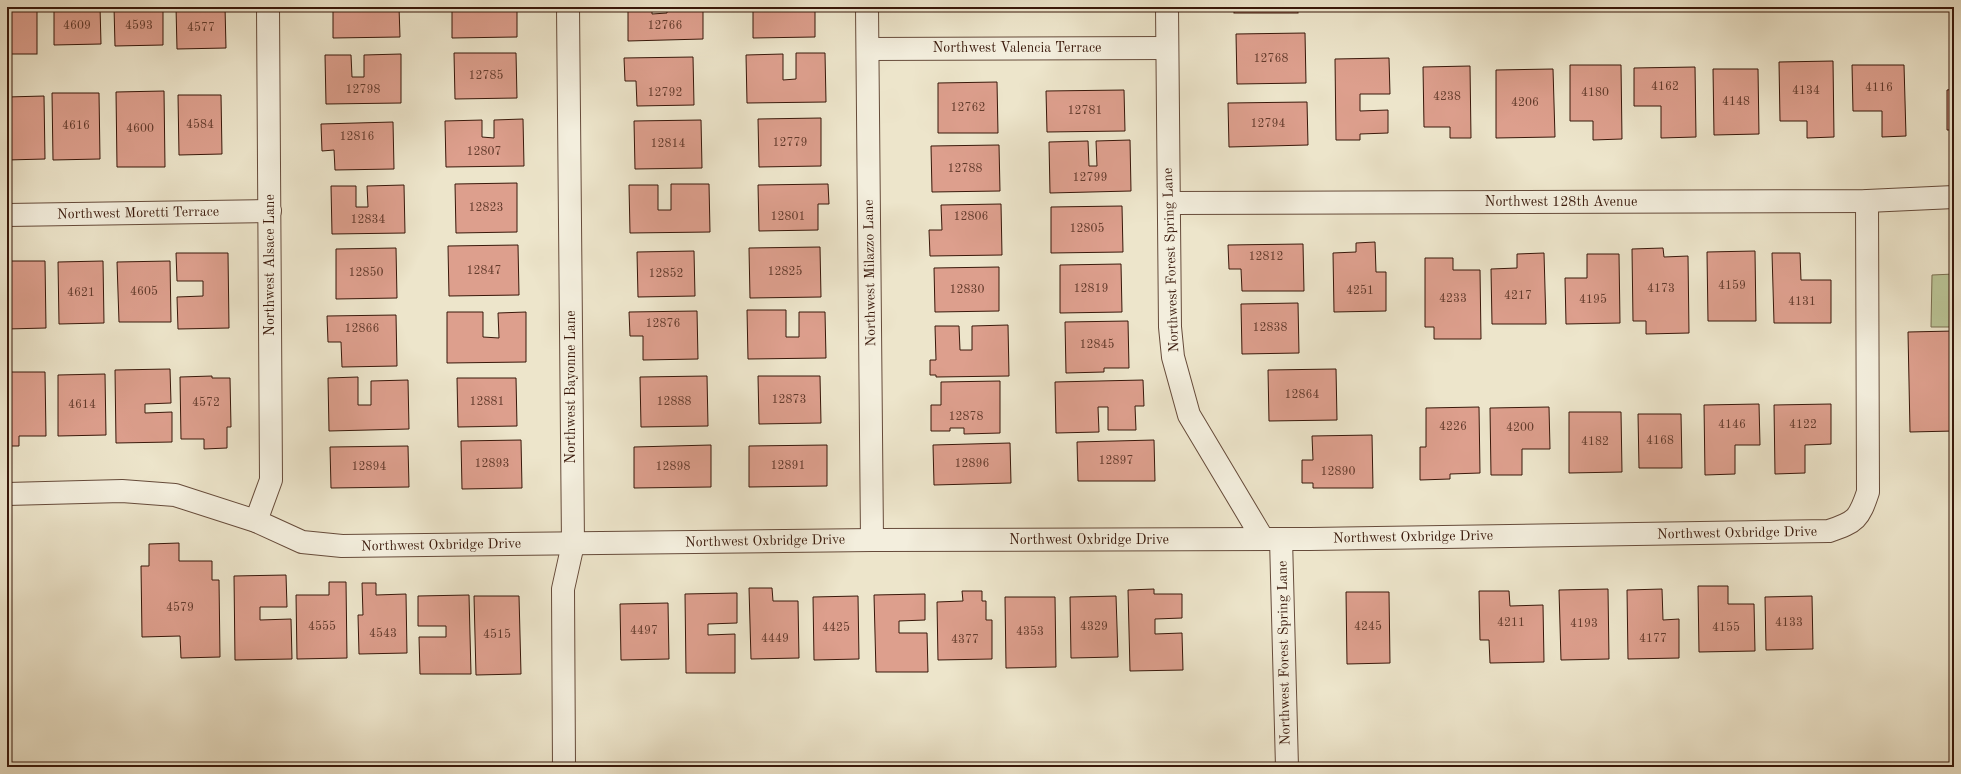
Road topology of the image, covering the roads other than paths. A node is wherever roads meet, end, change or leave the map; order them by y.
1 (268, 7) edge
2 (568, 7) edge
3 (867, 7) edge
4 (1167, 7) edge
5 (1167, 48) junction
6 (868, 49) junction
7 (1954, 197) edge
8 (1867, 201) junction
9 (1169, 203) junction
10 (270, 211) junction
11 (7, 215) edge
12 (7, 494) edge
13 (256, 521) junction
14 (1272, 539) junction
15 (872, 540) junction
16 (573, 544) junction
17 (564, 767) edge
18 (1286, 767) edge

1 - 10 street, Northwest Alsace Lane
2 - 16 street, Northwest Bayonne Lane
3 - 6 street, Northwest Milazzo Lane
4 - 5 street, Northwest Forest Spring Lane
5 - 6 street, Northwest Valencia Terrace
5 - 9 street, Northwest Forest Spring Lane
6 - 15 street, Northwest Milazzo Lane
7 - 8 street, Northwest 128th Avenue
8 - 9 street, Northwest 128th Avenue
8 - 14 street, Northwest Oxbridge Drive
9 - 14 street, Northwest Forest Spring Lane
10 - 11 street, Northwest Moretti Terrace
10 - 13 street, Northwest Alsace Lane
12 - 13 street, Northwest Oxbridge Drive
13 - 16 street, Northwest Oxbridge Drive
14 - 15 street, Northwest Oxbridge Drive
14 - 18 street, Northwest Forest Spring Lane
15 - 16 street, Northwest Oxbridge Drive
16 - 17 street, Northwest Bayonne Lane

